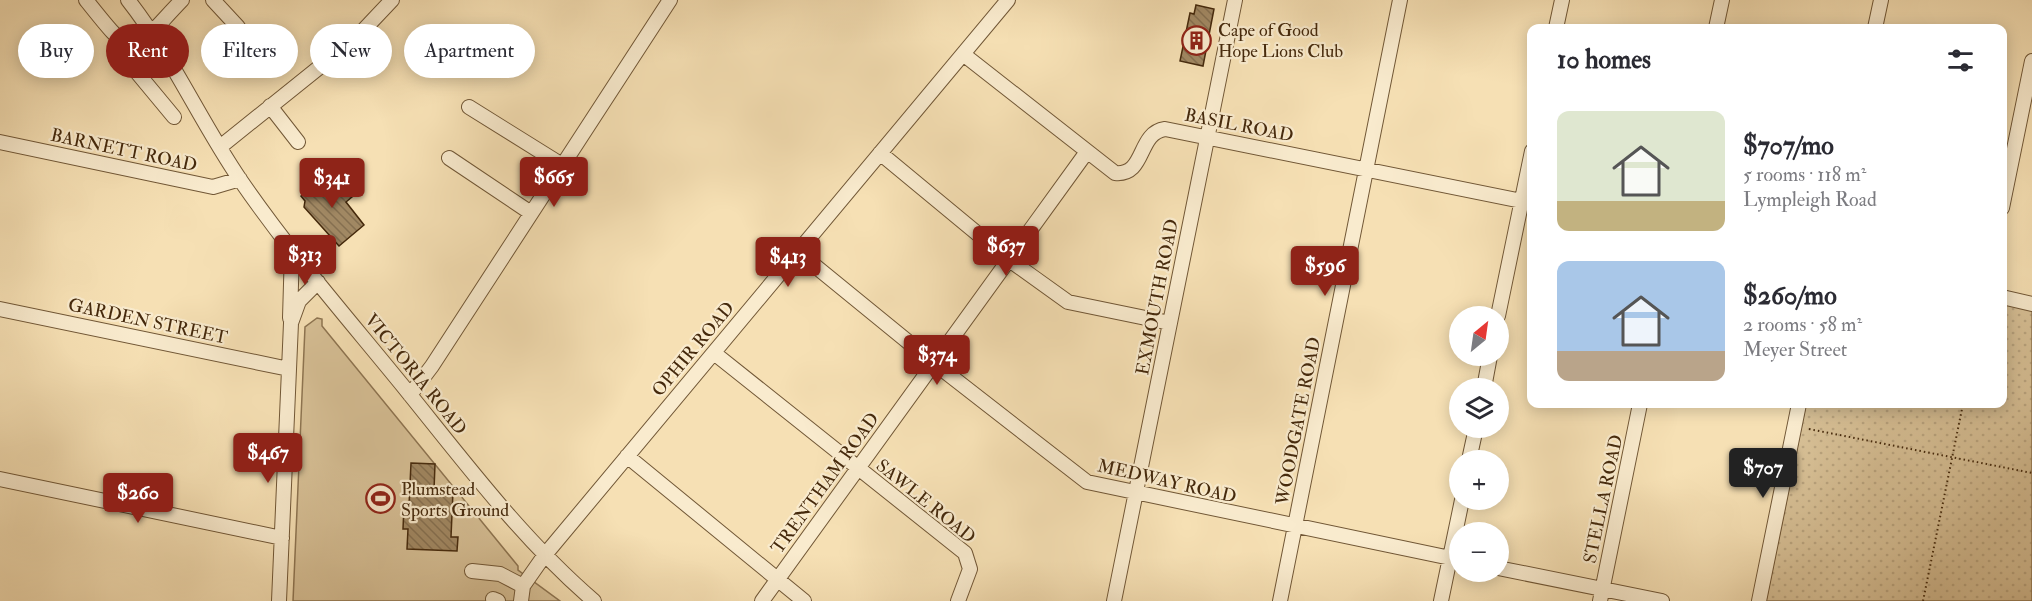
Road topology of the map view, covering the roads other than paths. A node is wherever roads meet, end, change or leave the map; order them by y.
1 (86, 0) edge
2 (182, 0) edge
3 (213, 0) edge
4 (392, 0) edge
5 (670, 0) edge
6 (1008, 0) edge
7 (1235, 0) edge
8 (1401, 0) edge
9 (1562, 0) edge
10 (1722, 0) edge
11 (1881, 0) edge
12 (131, 4) edge
13 (106, 24) edge
14 (145, 24) edge
15 (159, 24) edge
16 (235, 24) edge
17 (1557, 24) edge
18 (1717, 24) edge
19 (1876, 24) edge
20 (963, 54) junction
21 (2032, 61) edge
22 (142, 78) edge
23 (178, 78) edge
24 (270, 106) junction
25 (469, 107) dead end
26 (174, 117) dead end
27 (1207, 137) junction
28 (0, 142) edge
29 (298, 142) dead end
30 (220, 147) junction
31 (880, 153) junction
32 (1086, 153) junction
33 (449, 158) dead end
34 (562, 165) junction
35 (1366, 169) junction
36 (240, 179) junction
37 (2007, 184) edge
38 (1526, 202) edge
39 (531, 213) junction
40 (292, 250) junction
41 (798, 252) junction
42 (1008, 259) junction
43 (318, 282) junction
44 (2007, 298) edge
45 (2032, 304) edge
46 (1500, 306) edge
47 (0, 309) edge
48 (291, 323) junction
49 (1170, 323) junction
50 (714, 353) junction
51 (934, 363) junction
52 (289, 369) junction
53 (410, 395) junction
54 (1639, 408) edge
55 (1798, 408) edge
56 (627, 456) junction
57 (859, 468) junction
58 (0, 479) edge
59 (1135, 494) junction
60 (1296, 527) junction
61 (282, 538) junction
62 (544, 556) junction
63 (1449, 558) edge
64 (472, 571) dead end
65 (1509, 571) edge
66 (1449, 577) edge
67 (777, 579) junction
68 (523, 586) junction
69 (1601, 595) edge
70 (279, 601) edge
71 (521, 601) edge
72 (594, 601) edge
73 (762, 601) edge
74 (804, 601) edge
75 (958, 601) edge
76 (1114, 601) edge
77 (1280, 601) edge
78 (1441, 601) edge
79 (1662, 601) edge
80 (1759, 601) edge

1 - 13 street
2 - 15 street
3 - 16 street
4 - 24 street
5 - 34 street
6 - 20 street, OPHIR ROAD
7 - 27 street, EXMOUTH ROAD
8 - 35 street, WOODGATE ROAD
9 - 17 street
10 - 18 street
11 - 19 street
12 - 14 street, VICTORIA ROAD
20 - 31 street, OPHIR ROAD
20 - 32 street, BASIL ROAD
21 - 37 street
22 - 26 street
23 - 30 street, VICTORIA ROAD
24 - 29 street
24 - 30 street
25 - 34 street
27 - 32 street, BASIL ROAD
27 - 35 street, BASIL ROAD
27 - 49 street, EXMOUTH ROAD
28 - 36 street, BARNETT ROAD
30 - 36 street, VICTORIA ROAD
31 - 41 street, OPHIR ROAD
31 - 42 street
32 - 42 street, TRENTHAM ROAD
33 - 39 street
34 - 39 street
35 - 38 street, BASIL ROAD
35 - 60 street, WOODGATE ROAD
36 - 40 street, VICTORIA ROAD
38 - 46 street
39 - 53 street
40 - 43 street, VICTORIA ROAD
40 - 48 street
41 - 50 street, OPHIR ROAD
41 - 51 street, MEDWAY ROAD
42 - 49 street
42 - 51 street, TRENTHAM ROAD
43 - 48 street
43 - 53 street, VICTORIA ROAD
44 - 45 street
47 - 52 street, GARDEN STREET
48 - 52 street
49 - 59 street, EXMOUTH ROAD
50 - 56 street, OPHIR ROAD
50 - 57 street, SAWLE ROAD
51 - 57 street, TRENTHAM ROAD
51 - 59 street, MEDWAY ROAD
52 - 61 street
53 - 62 street, VICTORIA ROAD
54 - 69 street, STELLA ROAD
55 - 80 street
56 - 62 street, OPHIR ROAD
56 - 67 street
57 - 67 street, TRENTHAM ROAD
57 - 75 street, SAWLE ROAD
58 - 61 street
59 - 60 street, MEDWAY ROAD
59 - 76 street, EXMOUTH ROAD
60 - 63 street, MEDWAY ROAD
60 - 77 street, WOODGATE ROAD
61 - 70 street
62 - 68 street, OPHIR ROAD
62 - 72 street, VICTORIA ROAD
64 - 68 street
65 - 69 street
66 - 78 street
67 - 73 street, TRENTHAM ROAD
67 - 74 street
68 - 71 street
69 - 79 street

